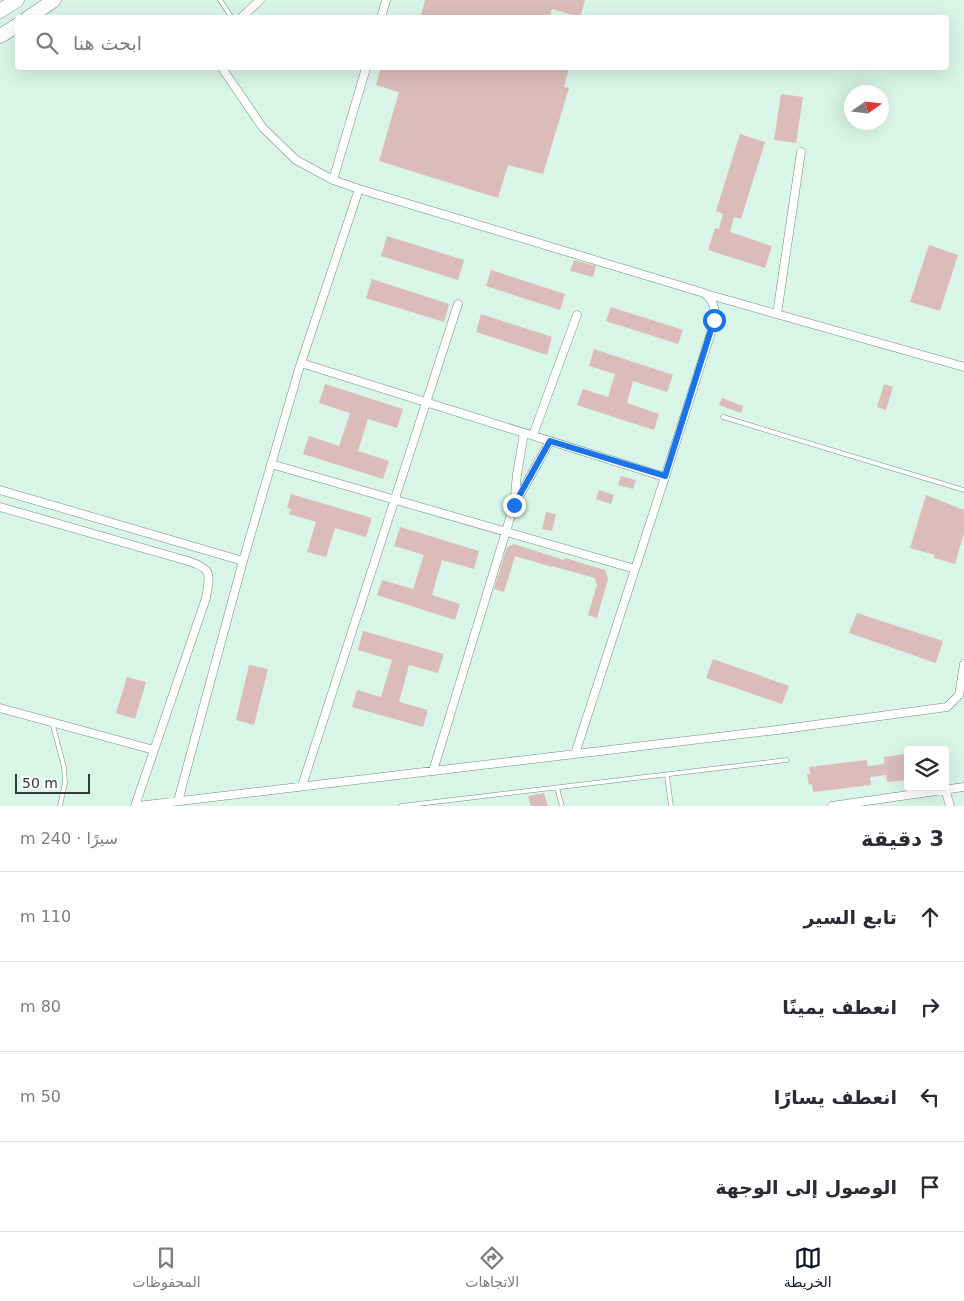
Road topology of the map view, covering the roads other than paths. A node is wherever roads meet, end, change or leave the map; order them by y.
1 (17, 0) edge
2 (54, 0) edge
3 (220, 0) edge
4 (260, 0) edge
5 (386, 0) edge
6 (0, 11) edge
7 (32, 15) edge
8 (230, 15) edge
9 (244, 15) edge
10 (382, 15) edge
11 (15, 27) edge
12 (0, 36) edge
13 (223, 70) edge
14 (365, 70) edge
15 (801, 152) dead end
16 (333, 180) junction
17 (359, 189) junction
18 (704, 293) junction
19 (458, 304) dead end
20 (777, 314) junction
21 (577, 315) dead end
22 (301, 363) junction
23 (964, 366) edge
24 (427, 402) junction
25 (723, 417) dead end
26 (524, 432) junction
27 (533, 435) junction
28 (550, 441) junction
29 (271, 464) junction
30 (665, 476) junction
31 (0, 490) edge
32 (964, 490) edge
33 (396, 500) junction
34 (514, 505) junction
35 (0, 507) edge
36 (505, 532) junction
37 (243, 562) junction
38 (635, 569) junction
39 (964, 664) edge
40 (0, 708) edge
41 (52, 722) junction
42 (154, 750) junction
43 (575, 754) junction
44 (787, 760) dead end
45 (433, 771) junction
46 (667, 776) junction
47 (302, 786) junction
48 (964, 787) edge
49 (557, 788) junction
50 (949, 789) edge
51 (939, 791) edge
52 (945, 791) edge
53 (178, 801) junction
54 (855, 805) edge
55 (60, 806) edge
56 (137, 806) edge
57 (401, 806) edge
58 (562, 806) edge
59 (671, 806) edge
60 (832, 806) edge
61 (950, 806) edge

1 - 6 highway
2 - 7 highway
3 - 8 lane
4 - 9 street
5 - 10 street
11 - 12 highway
13 - 16 street
14 - 16 street
15 - 20 street
16 - 17 street
17 - 18 street
17 - 22 street
18 - 20 street
18 - 30 street
19 - 24 street
20 - 23 street
21 - 27 street
22 - 24 street
22 - 29 street
24 - 26 street
24 - 33 street
25 - 32 lane
26 - 27 street
26 - 34 street
27 - 28 street
28 - 30 street
28 - 34 street
29 - 33 street
29 - 37 street
30 - 38 street
31 - 37 street
33 - 36 street
33 - 47 street
34 - 36 street
35 - 42 street
36 - 38 street
36 - 45 street
37 - 53 street
38 - 43 street
39 - 43 street
40 - 41 street
41 - 42 street
41 - 55 lane
42 - 56 street
43 - 45 street
44 - 46 lane
45 - 47 street
46 - 49 lane
46 - 59 lane
47 - 53 street
48 - 50 street
49 - 57 lane
49 - 58 lane
51 - 54 street
52 - 61 street
53 - 56 street
54 - 60 street

